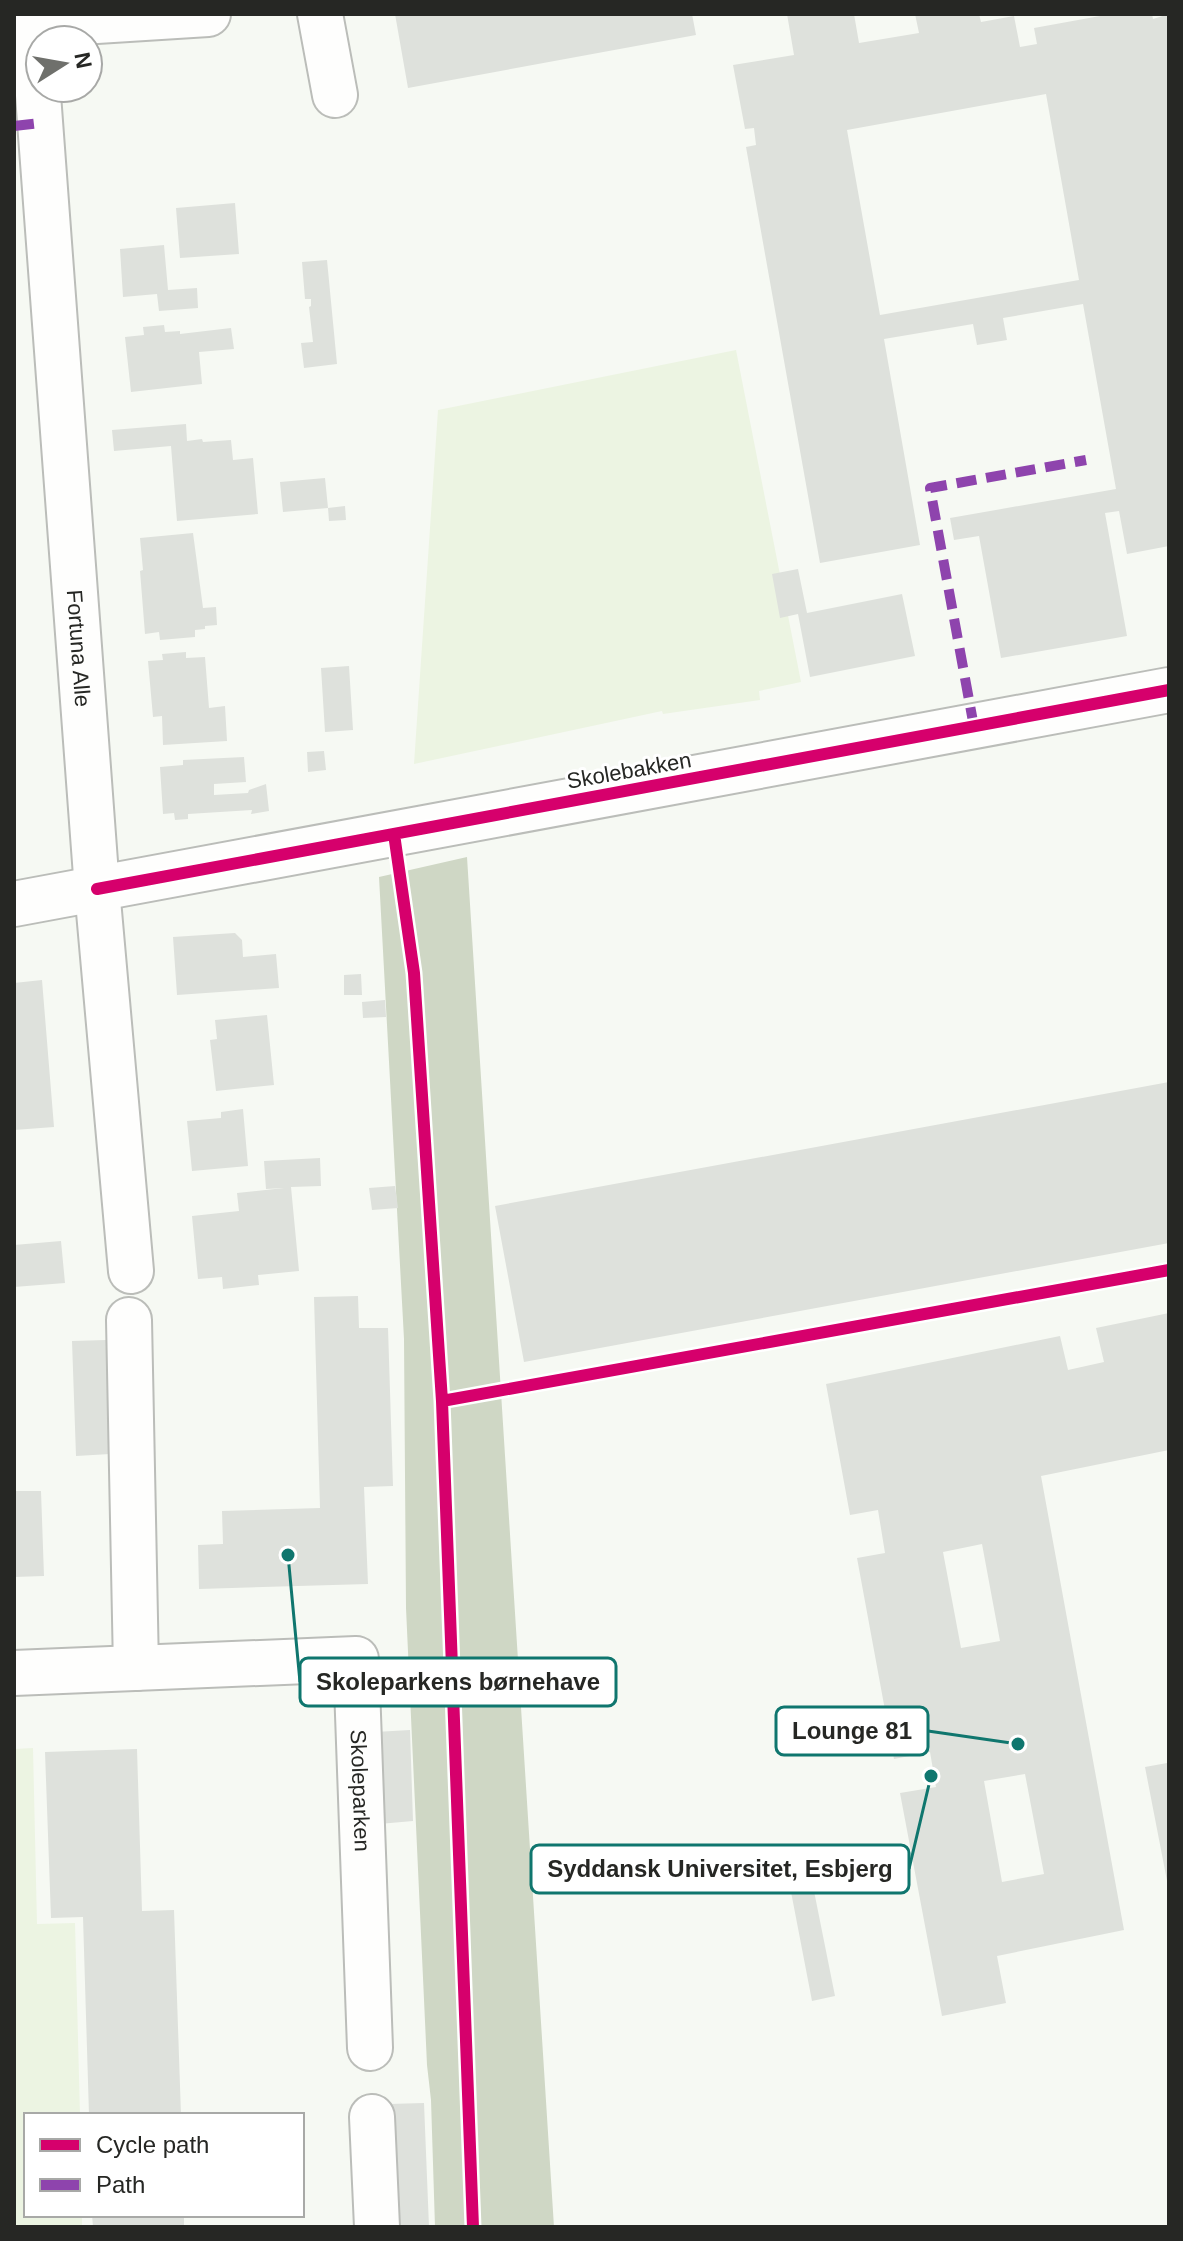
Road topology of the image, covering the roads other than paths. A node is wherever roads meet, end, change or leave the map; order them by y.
1 (208, 14) edge
2 (320, 14) edge
3 (32, 20) edge
4 (335, 95) dead end
5 (1169, 690) edge
6 (97, 889) junction
7 (14, 904) edge
8 (131, 1271) dead end
9 (129, 1320) dead end
10 (136, 1668) junction
11 (14, 1673) edge
12 (370, 2048) dead end
13 (372, 2117) dead end
14 (377, 2227) edge

1 - 3 street, Fortuna Alle
2 - 4 street
3 - 6 street, Fortuna Alle
5 - 6 street, Skolebakken
6 - 7 street, Skolebakken
6 - 8 street, Fortuna Alle
9 - 10 street
10 - 11 street, Skoleparken
10 - 12 street, Skoleparken
13 - 14 street

